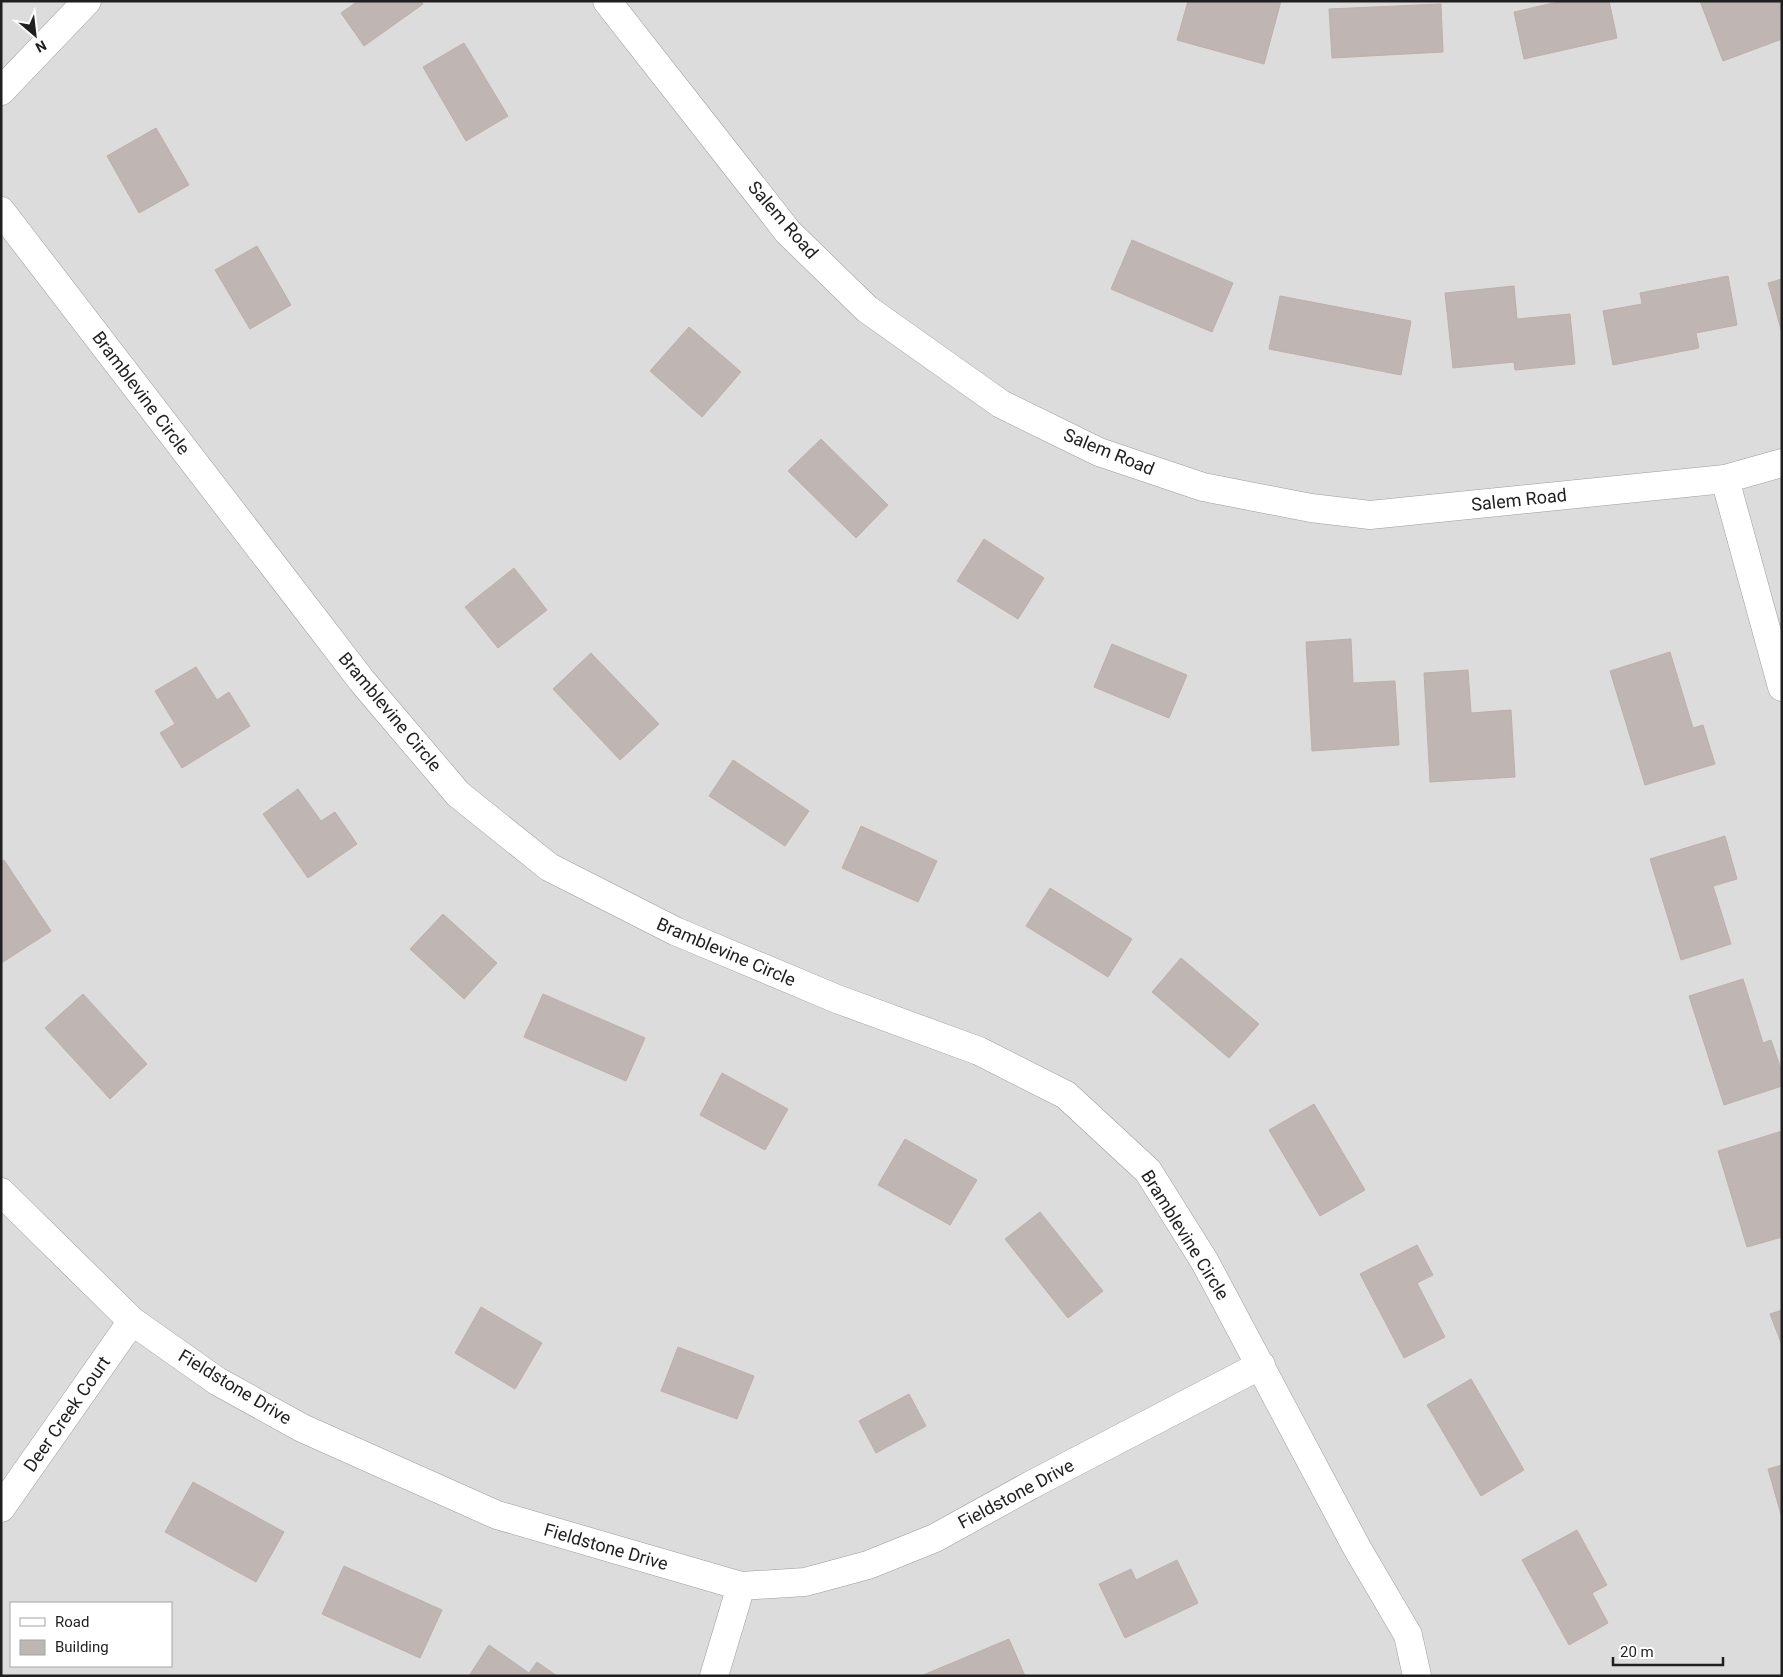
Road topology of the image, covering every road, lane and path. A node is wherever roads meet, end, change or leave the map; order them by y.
1 (87, 1) edge
2 (607, 1) edge
3 (1, 91) edge
4 (1, 211) edge
5 (1782, 463) edge
6 (1724, 479) junction
7 (1782, 687) edge
8 (1, 1192) edge
9 (132, 1321) junction
10 (1261, 1365) junction
11 (1, 1508) edge
12 (741, 1586) junction
13 (714, 1676) edge
14 (1417, 1676) edge

1 - 3 street
2 - 6 street, Salem Road
4 - 10 street, Bramblevine Circle
5 - 6 street, Salem Road
6 - 7 street
8 - 9 street, Fieldstone Drive
9 - 11 street, Deer Creek Court
9 - 12 street, Fieldstone Drive
10 - 12 street, Fieldstone Drive
10 - 14 street, Bramblevine Circle
12 - 13 street

